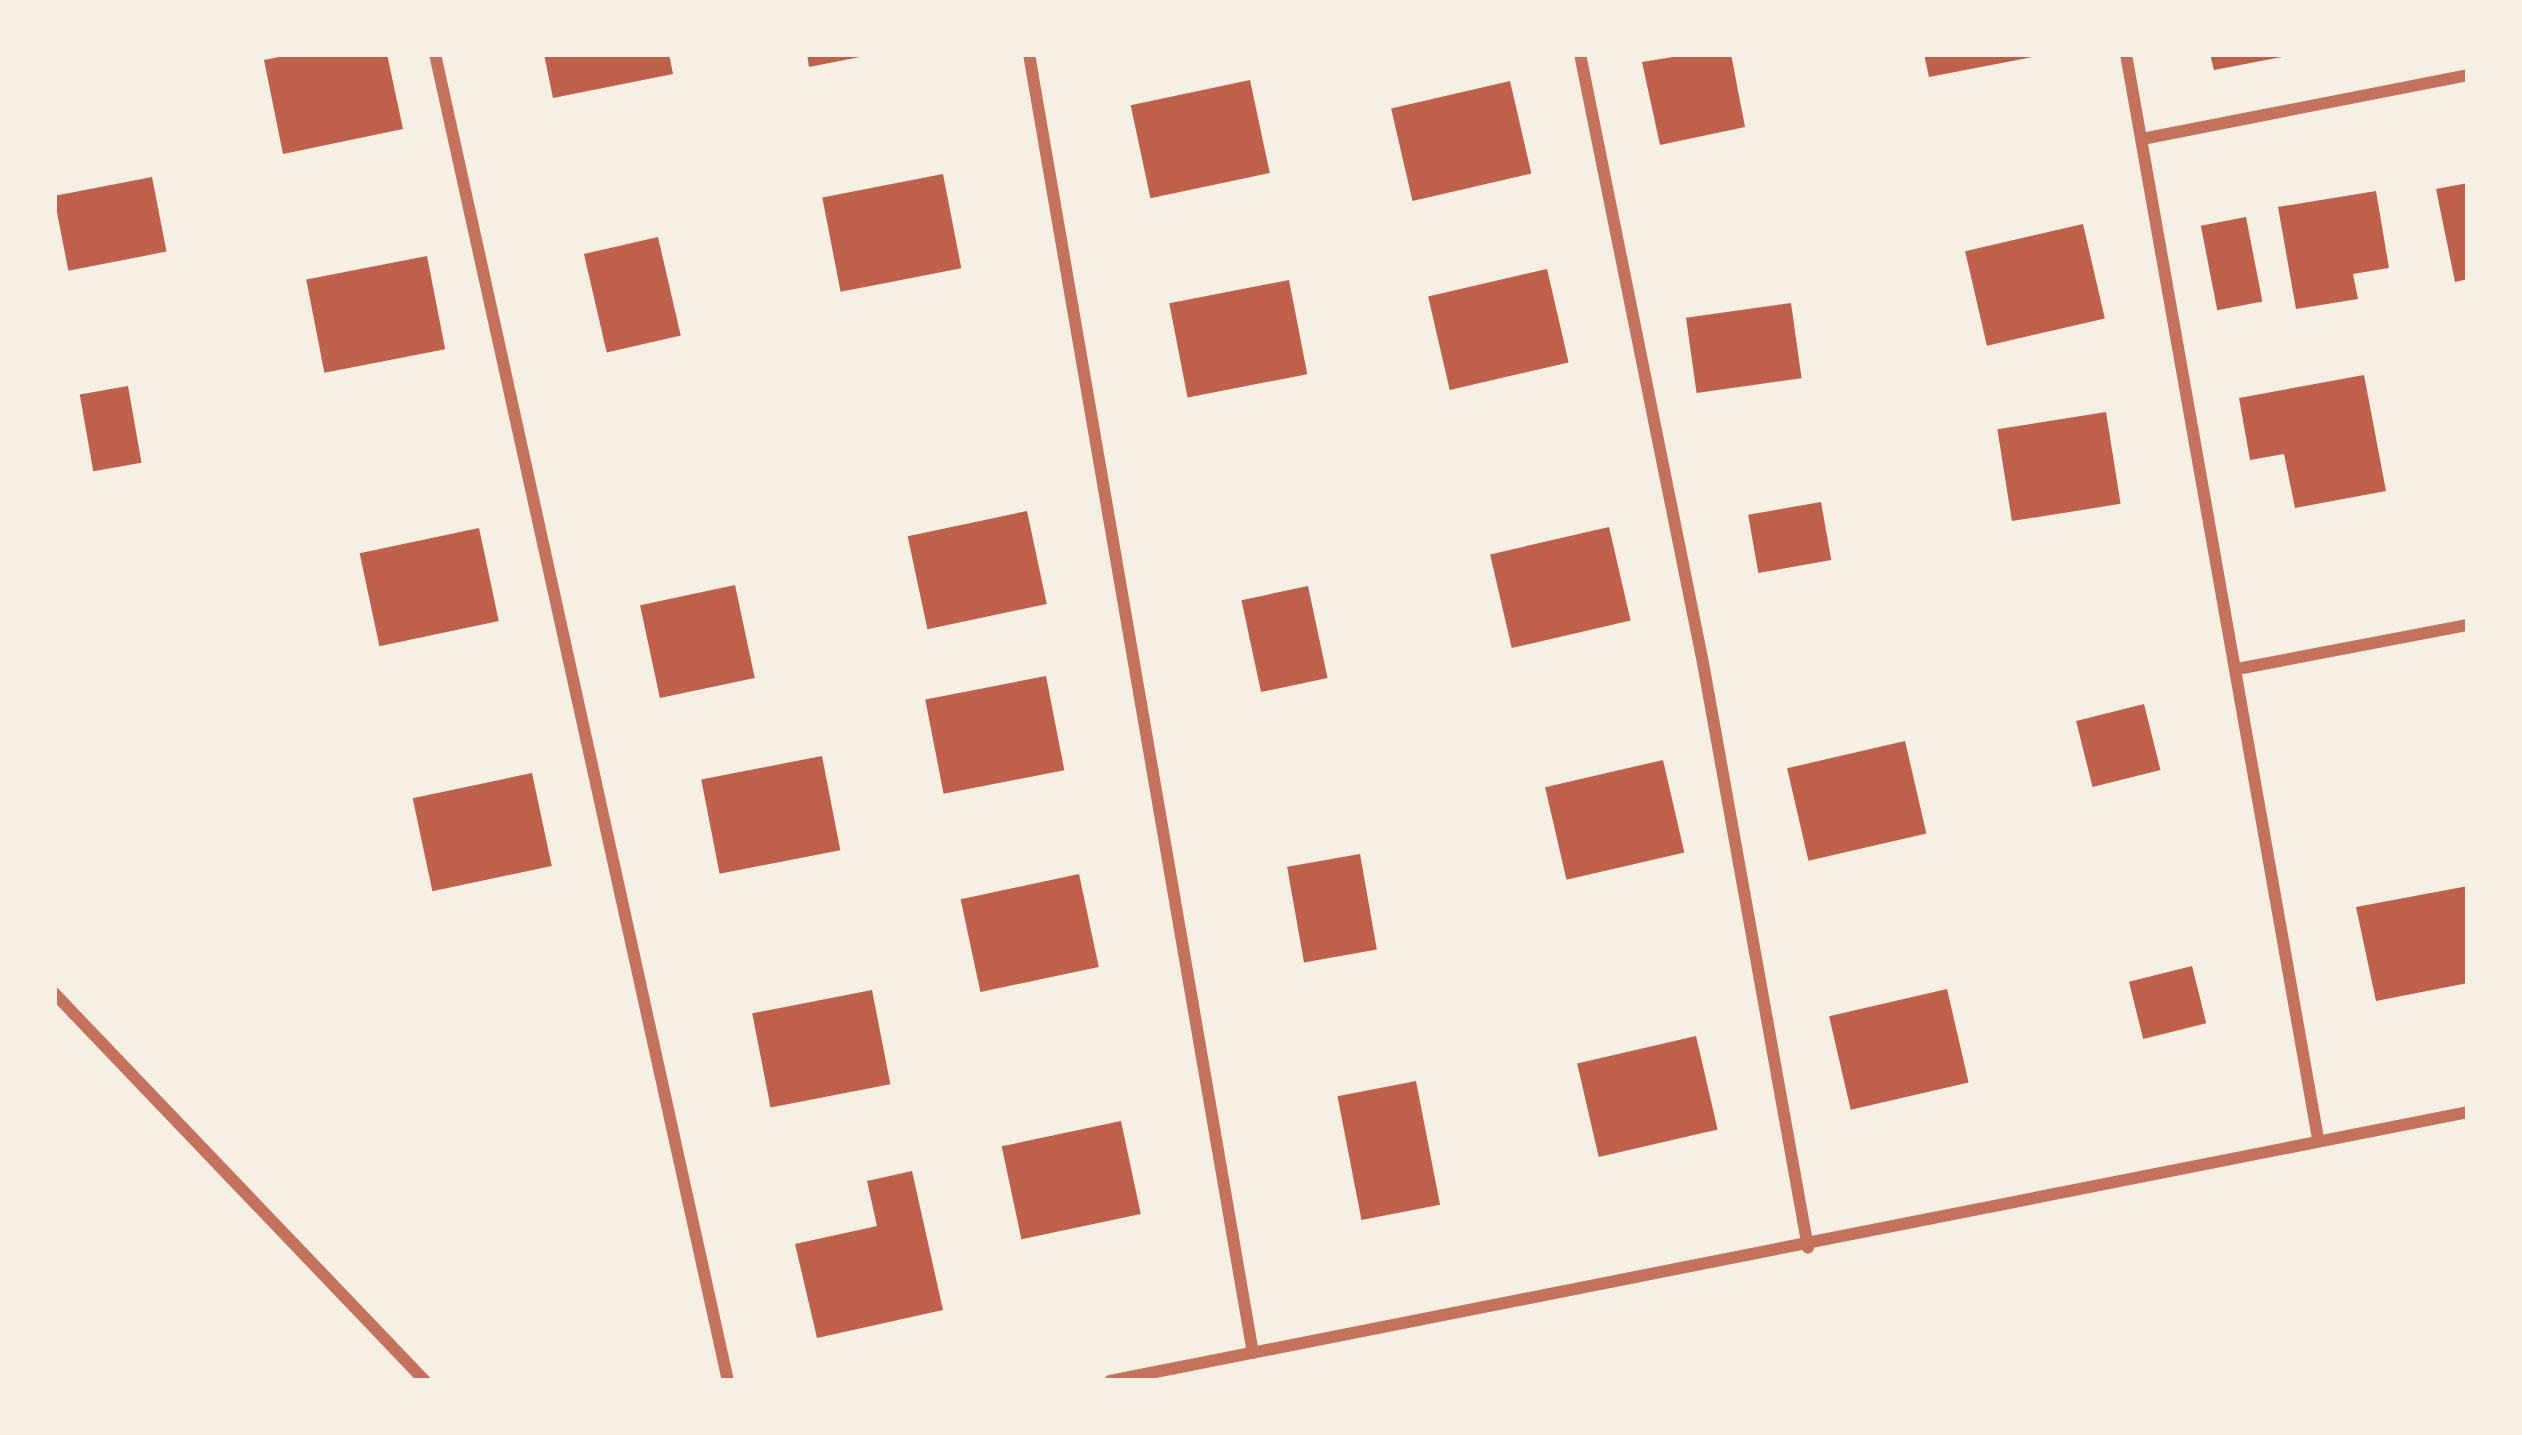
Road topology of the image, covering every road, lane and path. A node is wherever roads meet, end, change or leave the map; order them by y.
1 (435, 54) edge
2 (1029, 54) edge
3 (1580, 54) edge
4 (2126, 54) edge
5 (2468, 75) edge
6 (2142, 139) junction
7 (2468, 626) edge
8 (2237, 669) junction
9 (54, 993) edge
10 (2468, 1112) edge
11 (2318, 1139) junction
12 (1808, 1248) junction
13 (1253, 1353) junction
14 (425, 1381) edge
15 (728, 1381) edge
16 (1110, 1381) edge

1 - 15 street
2 - 13 street
3 - 12 street
4 - 6 street
5 - 6 street
6 - 8 street
7 - 8 street
8 - 11 street
9 - 14 street
10 - 11 street
11 - 12 street
12 - 13 street
13 - 16 street

